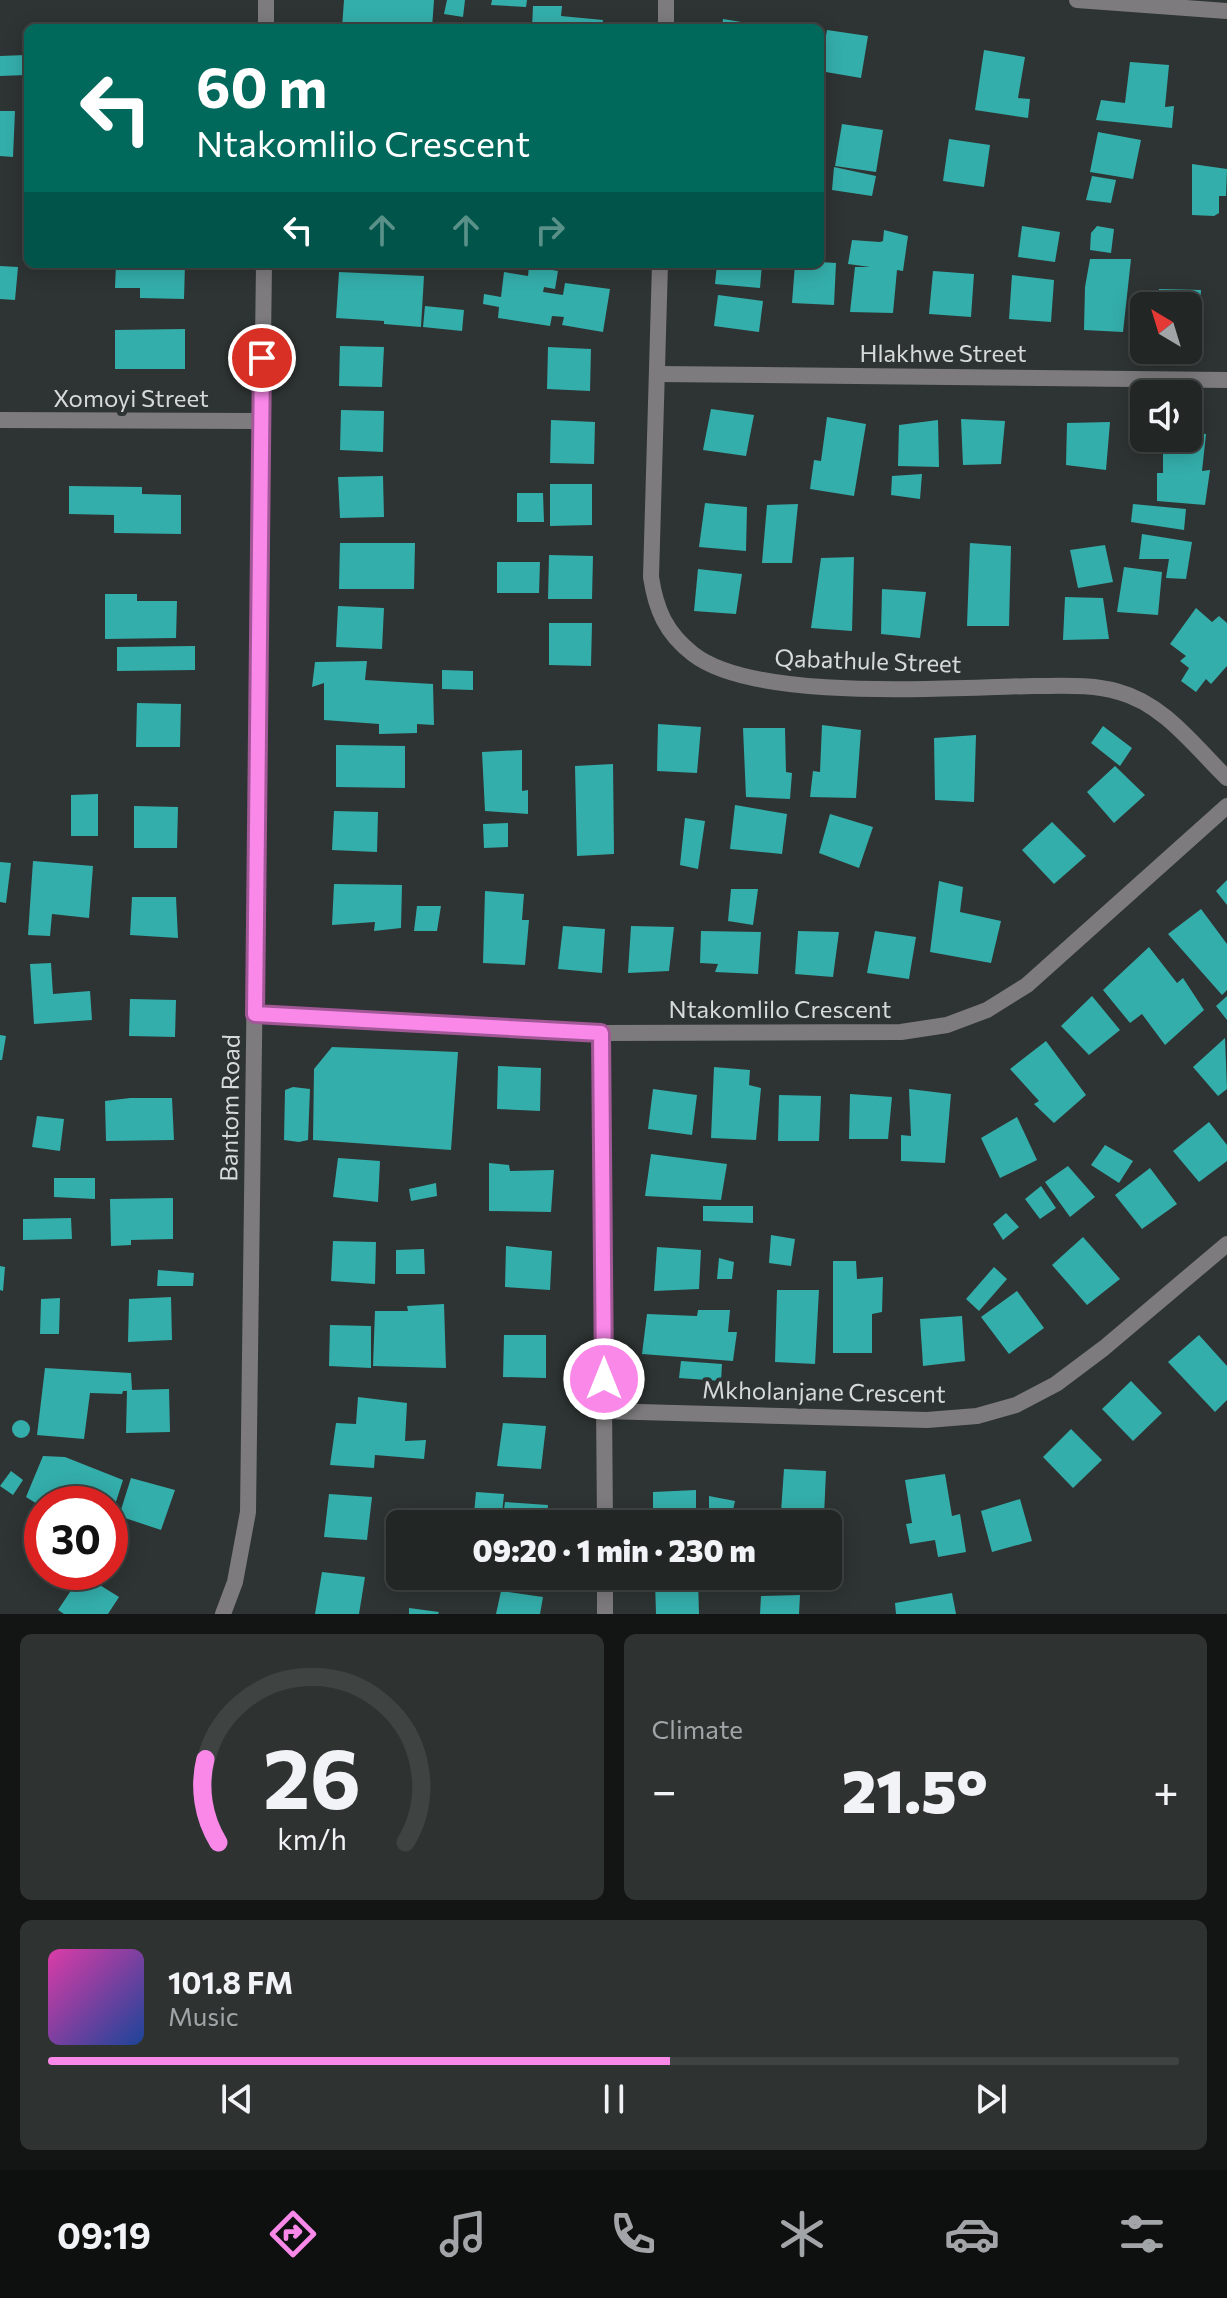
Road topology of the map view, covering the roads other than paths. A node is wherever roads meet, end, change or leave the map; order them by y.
1 (266, 0) edge
2 (666, 0) edge
3 (1077, 0) edge
4 (1227, 11) edge
5 (266, 24) edge
6 (666, 24) edge
7 (264, 268) edge
8 (660, 268) edge
9 (658, 374) junction
10 (1227, 380) edge
11 (0, 420) edge
12 (262, 421) junction
13 (1227, 778) edge
14 (1227, 806) edge
15 (255, 1014) junction
16 (601, 1033) junction
17 (1227, 1244) edge
18 (604, 1411) junction
19 (605, 1510) edge
20 (605, 1590) edge
21 (223, 1614) edge
22 (605, 1614) edge

1 - 5 street
2 - 6 street
3 - 4 street
7 - 12 street, Bantom Road
8 - 9 street, Qabathule Street
9 - 10 street, Hlakhwe Street
9 - 13 street, Qabathule Street
11 - 12 street, Xomoyi Street
12 - 15 street, Bantom Road
14 - 16 street, Ntakomlilo Crescent
15 - 16 street, Ntakomlilo Crescent
15 - 21 street, Bantom Road
16 - 18 street
17 - 18 street, Mkholanjane Crescent
18 - 19 street
20 - 22 street

